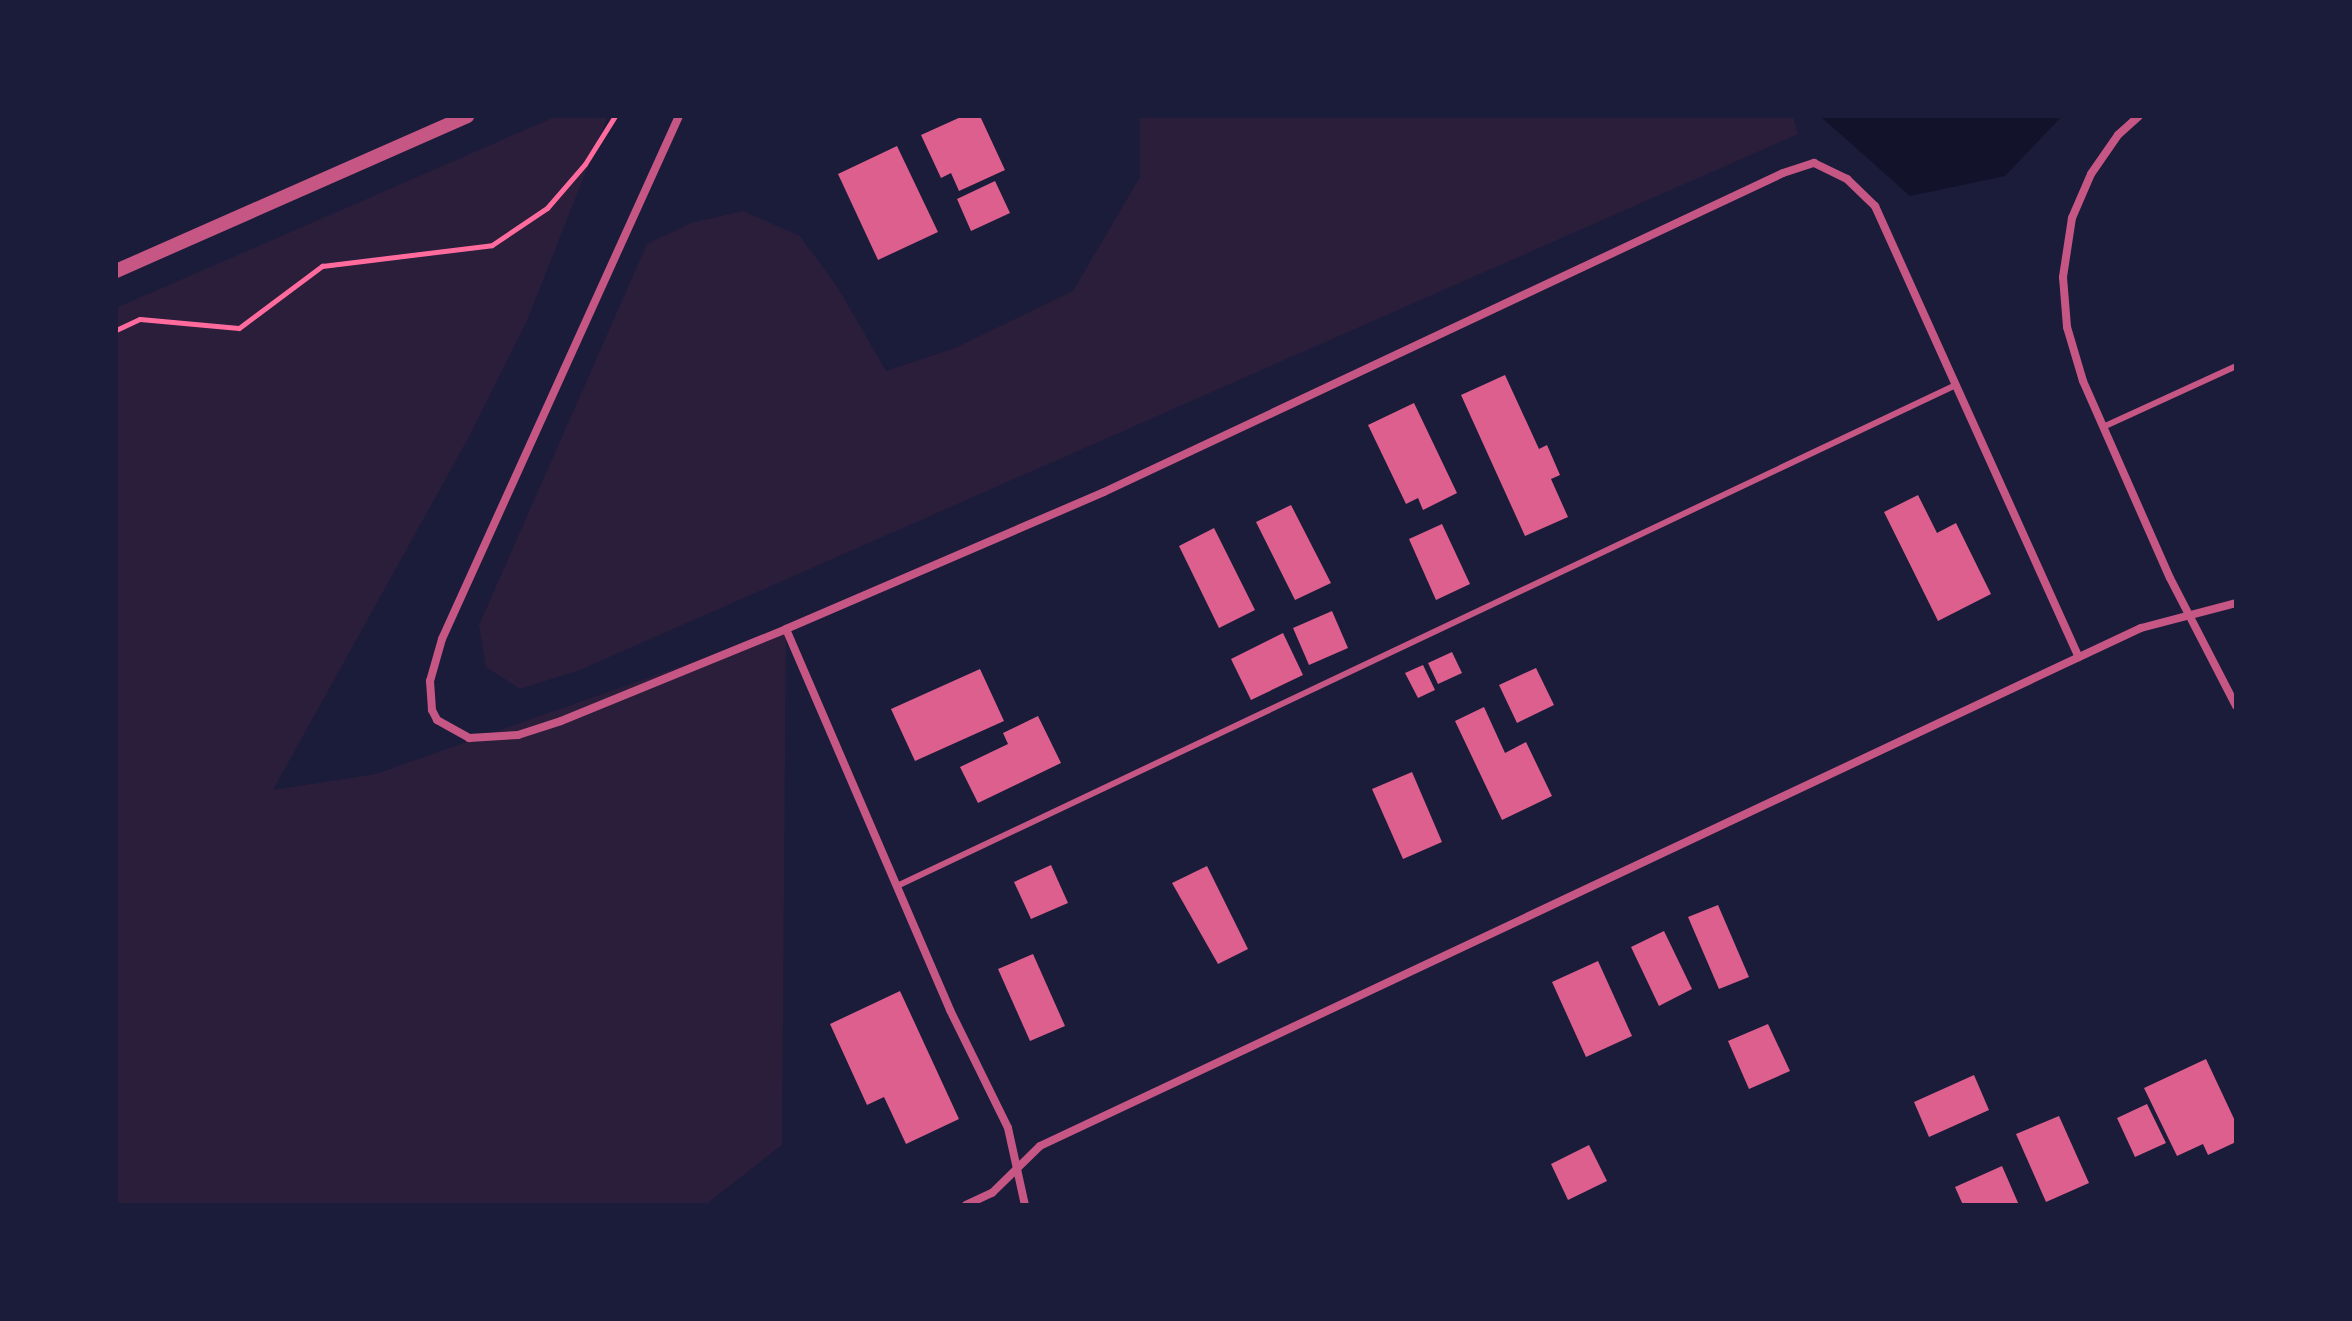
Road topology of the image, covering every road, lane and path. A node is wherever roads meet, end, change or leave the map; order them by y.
1 (467, 116) edge
2 (615, 116) edge
3 (679, 116) edge
4 (2139, 116) edge
5 (116, 271) edge
6 (116, 330) edge
7 (2236, 366) edge
8 (1956, 385) junction
9 (2103, 427) junction
10 (2236, 603) edge
11 (2191, 615) junction
12 (786, 629) junction
13 (2079, 657) junction
14 (2236, 706) edge
15 (897, 886) junction
16 (1017, 1168) junction
17 (966, 1205) edge
18 (1025, 1205) edge

1 - 5 street
2 - 6 path
3 - 12 street
4 - 9 street
7 - 9 lane
8 - 12 street
8 - 13 street
8 - 15 lane
9 - 11 street
10 - 11 street
11 - 13 street
11 - 14 street
12 - 15 street
13 - 16 street
15 - 16 street
16 - 17 street
16 - 18 street

